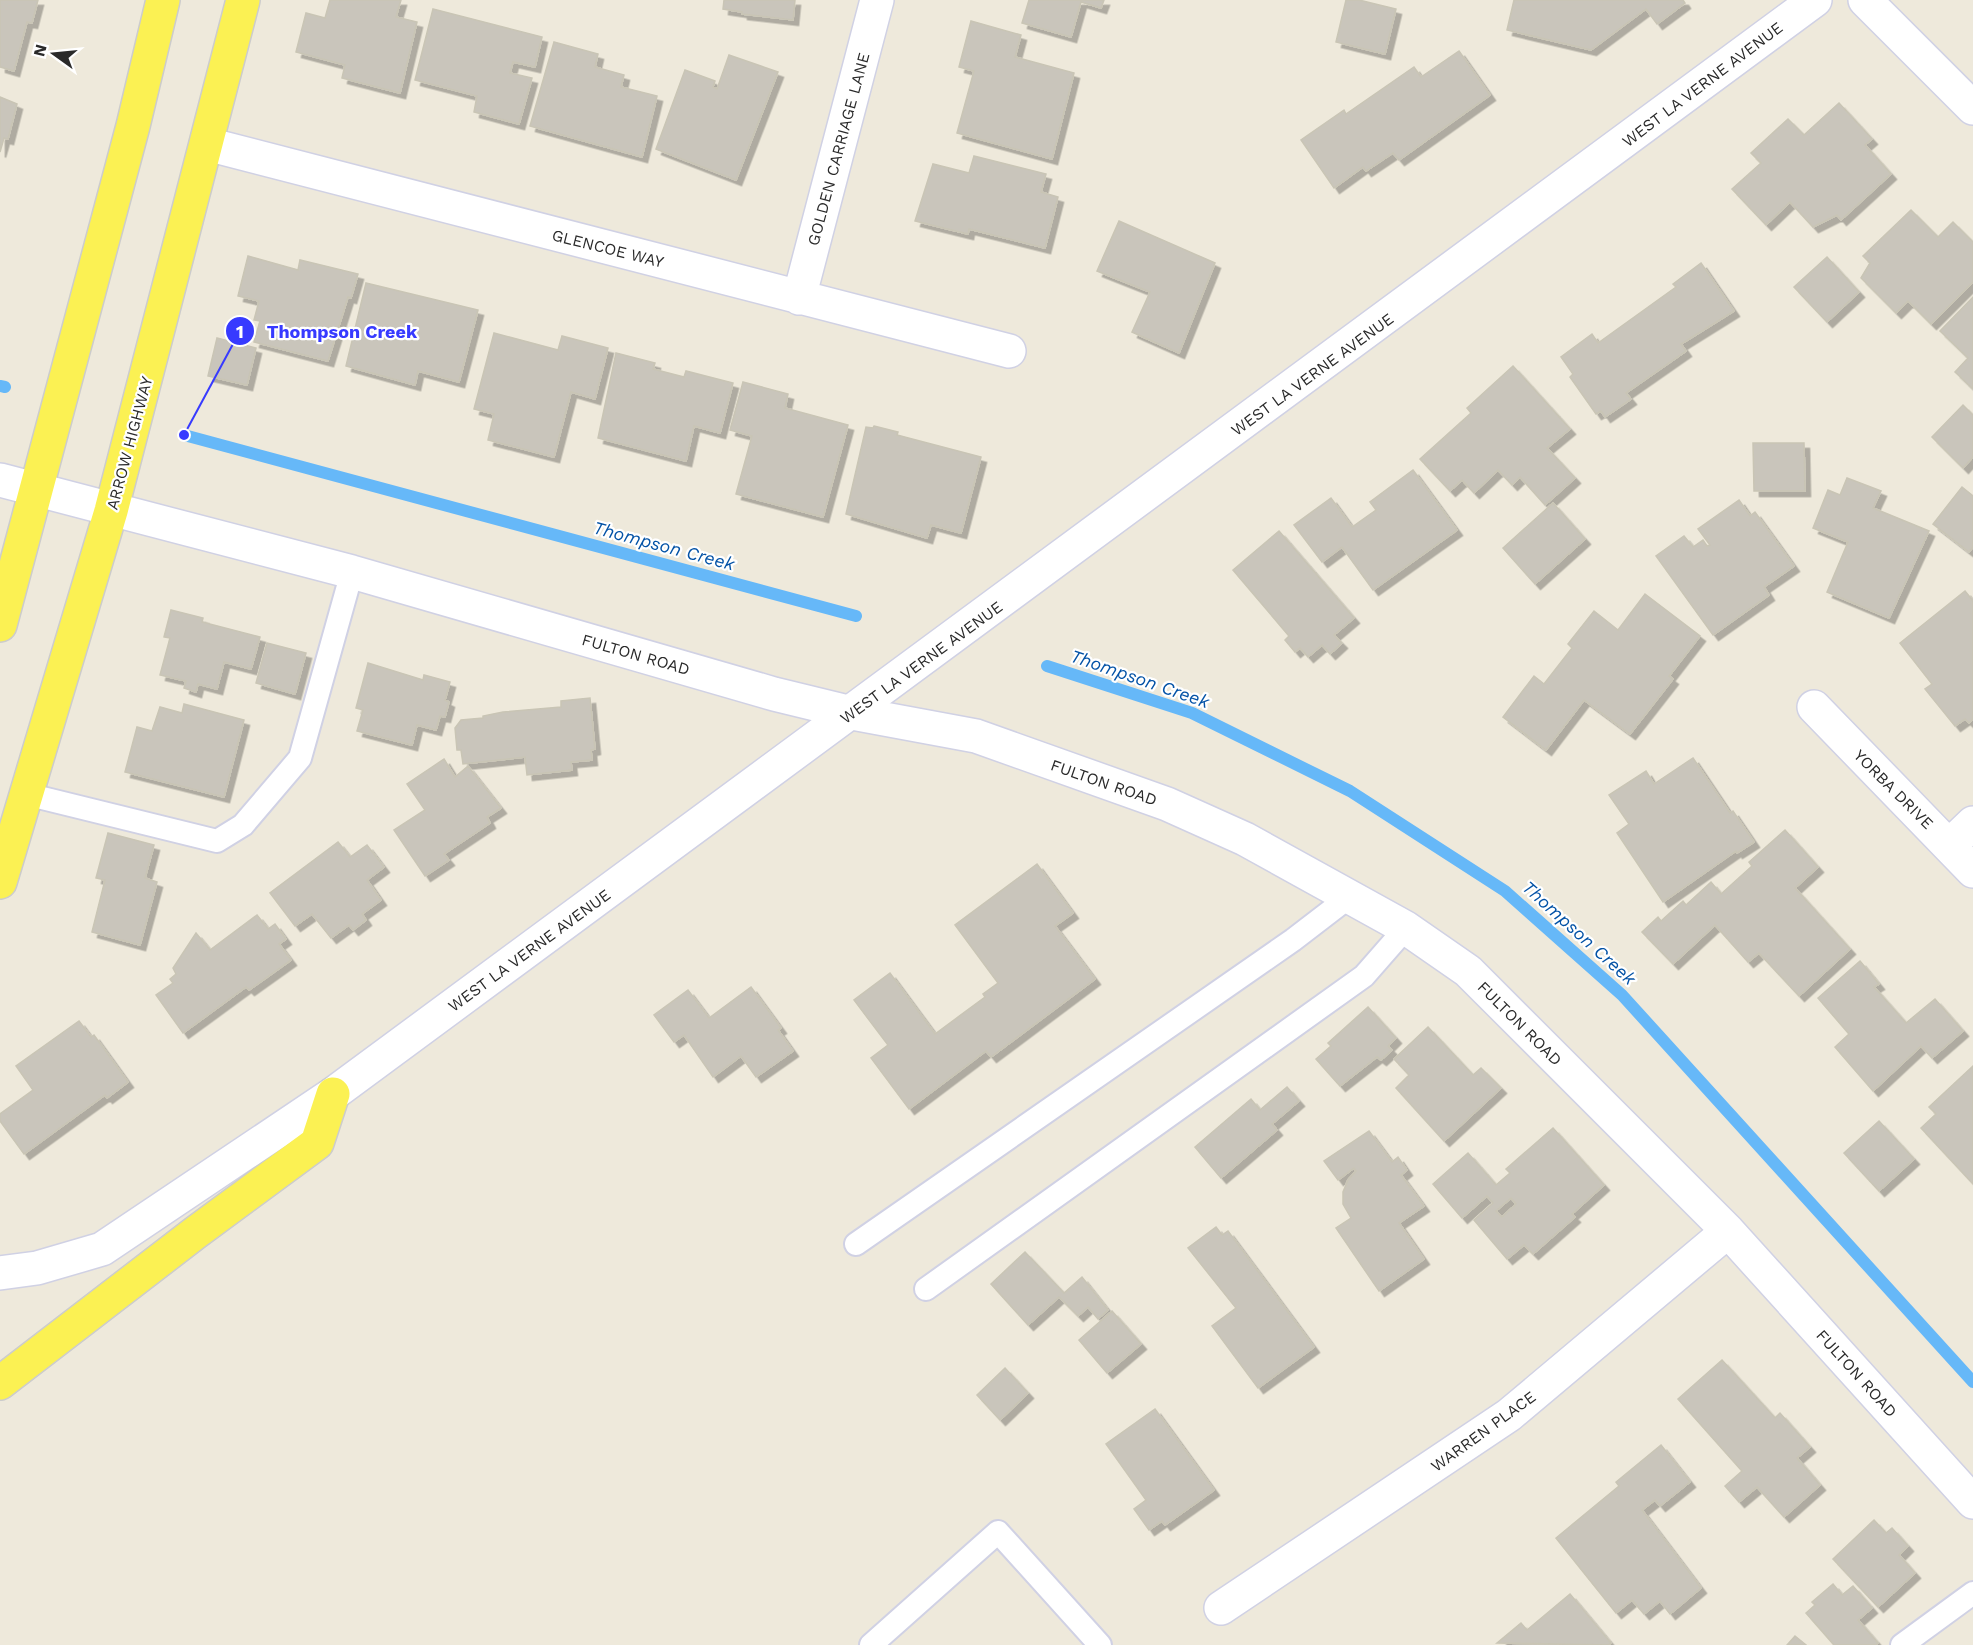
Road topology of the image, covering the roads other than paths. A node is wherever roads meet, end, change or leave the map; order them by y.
1 (163, 0) edge
2 (243, 0) edge
3 (877, 0) edge
4 (1815, 0) edge
5 (1865, 0) edge
6 (1973, 108) edge
7 (207, 144) junction
8 (799, 298) junction
9 (1010, 351) dead end
10 (0, 480) edge
11 (35, 489) junction
12 (111, 511) junction
13 (352, 572) junction
14 (0, 625) edge
15 (1814, 707) dead end
16 (852, 713) junction
17 (26, 794) junction
18 (1961, 834) edge
19 (1973, 872) edge
20 (0, 882) edge
21 (1349, 897) junction
22 (1406, 928) junction
23 (333, 1094) junction
24 (1728, 1231) junction
25 (856, 1244) dead end
26 (0, 1274) edge
27 (926, 1289) dead end
28 (0, 1383) edge
29 (1973, 1502) edge
30 (1973, 1593) edge
31 (1221, 1608) dead end
32 (871, 1645) edge
33 (1100, 1645) edge
34 (1902, 1645) edge

1 - 11 main road
2 - 7 main road, ARROW HIGHWAY
3 - 8 street, GOLDEN CARRIAGE LANE
4 - 16 street, WEST LA VERNE AVENUE
5 - 6 street
7 - 8 street, GLENCOE WAY
7 - 12 main road, ARROW HIGHWAY
8 - 9 street, GLENCOE WAY
10 - 11 street, FULTON ROAD
11 - 12 street, FULTON ROAD
11 - 14 main road
12 - 13 street, FULTON ROAD
12 - 17 main road, ARROW HIGHWAY
13 - 16 street, FULTON ROAD
13 - 17 lane
15 - 18 street, YORBA DRIVE
16 - 21 street, FULTON ROAD
16 - 23 street, WEST LA VERNE AVENUE
17 - 20 main road, ARROW HIGHWAY
18 - 19 street, YORBA DRIVE
21 - 22 street, FULTON ROAD
21 - 25 lane
22 - 24 street, FULTON ROAD
22 - 27 lane
23 - 26 street, WEST LA VERNE AVENUE
23 - 28 main road
24 - 29 street, FULTON ROAD
24 - 31 street, WARREN PLACE
30 - 34 lane
32 - 33 lane

